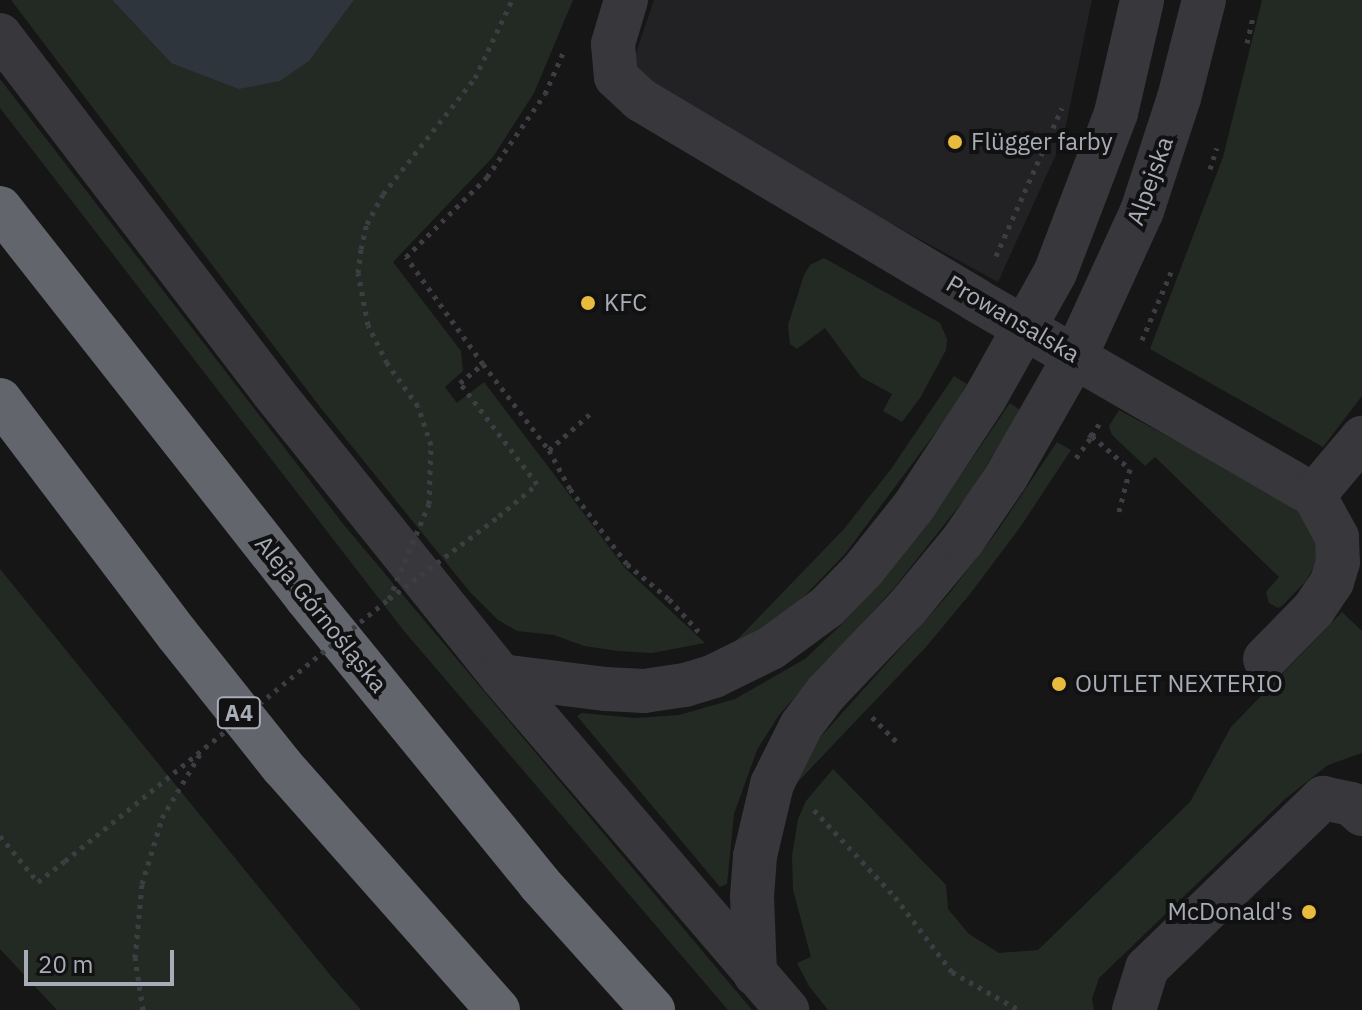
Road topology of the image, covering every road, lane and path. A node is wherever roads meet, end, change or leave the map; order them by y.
1 (512, 0) edge
2 (626, 0) edge
3 (1142, 0) edge
4 (1204, 0) edge
5 (0, 35) edge
6 (568, 42) dead end
7 (1068, 97) dead end
8 (0, 208) edge
9 (976, 300) junction
10 (1027, 328) junction
11 (1076, 355) junction
12 (483, 364) junction
13 (0, 400) edge
14 (590, 414) dead end
15 (1362, 438) edge
16 (549, 450) junction
17 (1314, 495) junction
18 (389, 599) junction
19 (701, 633) dead end
20 (1265, 659) dead end
21 (501, 676) junction
22 (872, 717) dead end
23 (899, 744) dead end
24 (200, 754) junction
25 (809, 805) dead end
26 (1362, 814) edge
27 (0, 836) edge
28 (755, 974) junction
29 (143, 1010) edge
30 (498, 1010) edge
31 (653, 1010) edge
32 (787, 1010) edge
33 (1019, 1010) edge
34 (1134, 1010) edge

1 - 18 path, bridge
2 - 9 street, Prowansalska
3 - 10 street
4 - 11 street, Alpejska
5 - 21 street
6 - 12 path
7 - 9 path
8 - 31 highway, Aleja Górnośląska
9 - 10 street, Prowansalska
10 - 11 street, Prowansalska
10 - 21 street
11 - 17 street, Prowansalska
11 - 28 street, Alpejska
12 - 16 path
12 - 18 path, bridge
13 - 30 highway, A4
14 - 16 path
15 - 17 street
16 - 19 path
17 - 20 street
18 - 24 path, bridge
21 - 28 street
22 - 23 path
24 - 27 path, bridge
24 - 29 path
25 - 33 path
26 - 34 street
28 - 32 street

